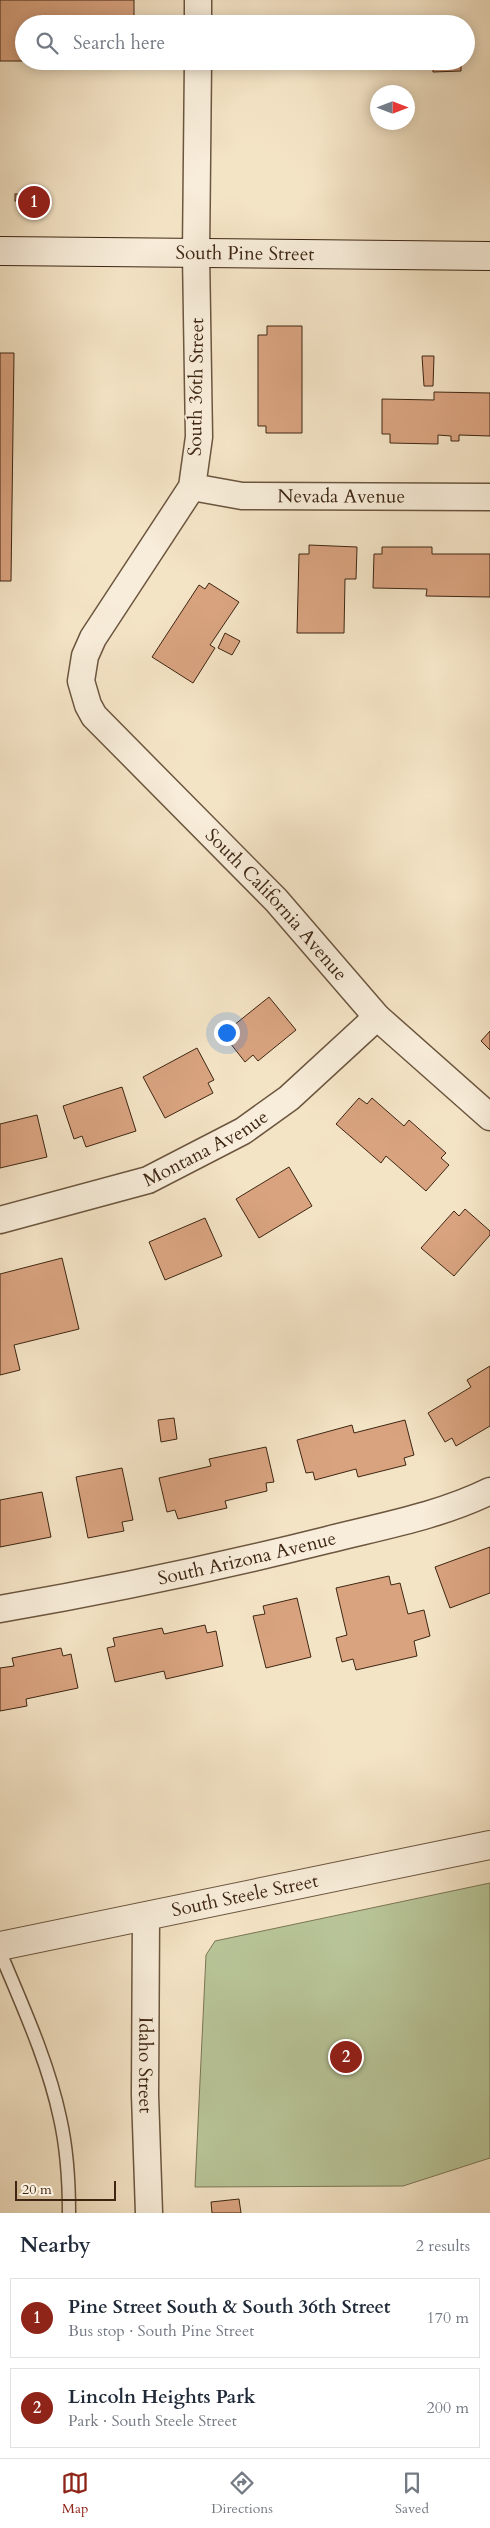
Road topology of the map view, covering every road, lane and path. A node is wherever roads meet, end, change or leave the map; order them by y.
1 (198, 0) edge
2 (198, 15) edge
3 (198, 70) edge
4 (0, 251) edge
5 (196, 254) junction
6 (490, 256) edge
7 (192, 487) junction
8 (490, 497) edge
9 (81, 681) joint
10 (377, 1017) junction
11 (490, 1117) edge
12 (0, 1220) edge
13 (490, 1491) edge
14 (0, 1609) edge
15 (490, 1846) edge
16 (146, 1916) junction
17 (0, 1946) edge
18 (0, 1952) edge
19 (69, 2213) edge
20 (149, 2213) edge

1 - 2 street
3 - 5 street, South 36th Street
4 - 5 street, South Pine Street
5 - 6 street, South Pine Street
5 - 7 street, South 36th Street
7 - 8 street, Nevada Avenue
7 - 9 street, South 36th Street
9 - 10 street, South California Avenue
10 - 11 street, South California Avenue
10 - 12 street, Montana Avenue
13 - 14 street, South Arizona Avenue
15 - 16 street, South Steele Street
16 - 17 street, South Steele Street
16 - 20 street, Idaho Street
18 - 19 lane

